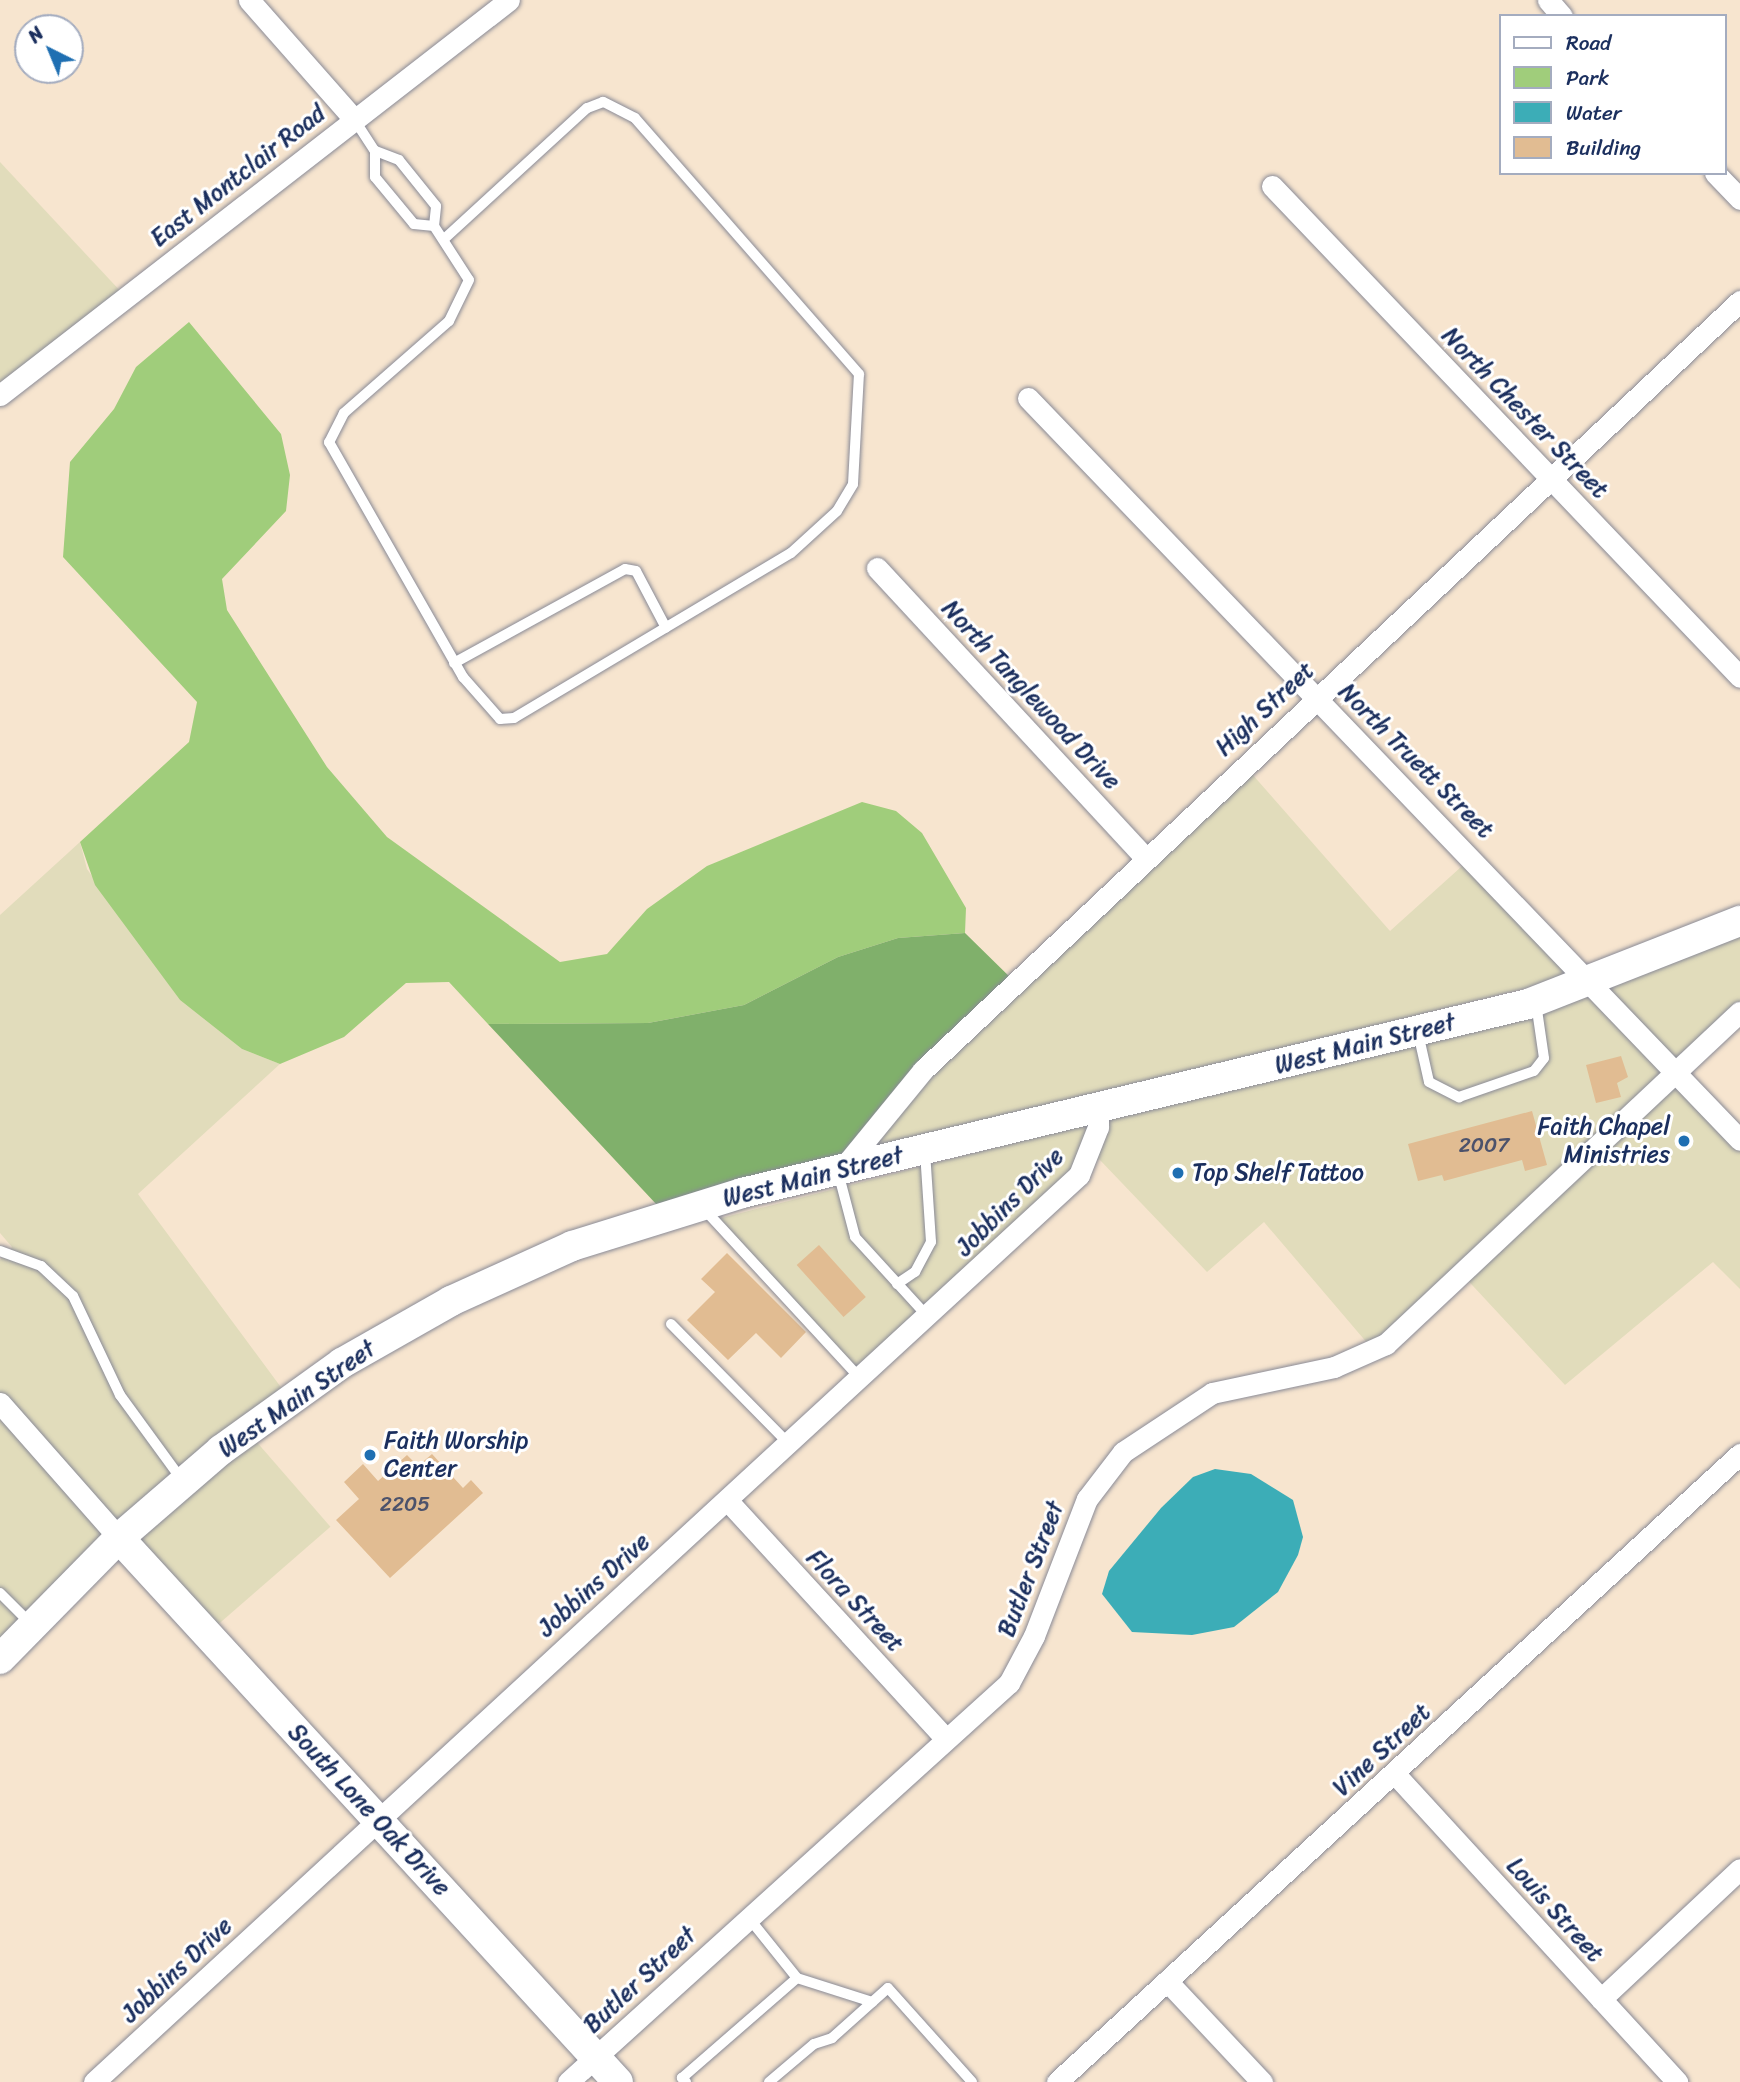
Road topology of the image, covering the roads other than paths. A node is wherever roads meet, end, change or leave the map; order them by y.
1 (249, 0) edge
2 (1548, 0) edge
3 (497, 3) edge
4 (1560, 14) edge
5 (354, 119) junction
6 (375, 151) junction
7 (1717, 175) edge
8 (1272, 186) dead end
9 (1740, 199) edge
10 (434, 226) junction
11 (444, 239) junction
12 (1740, 300) edge
13 (0, 395) edge
14 (1028, 398) dead end
15 (1552, 477) junction
16 (877, 568) dead end
17 (666, 628) junction
18 (454, 663) junction
19 (1740, 677) edge
20 (1316, 697) junction
21 (1146, 858) junction
22 (1740, 920) edge
23 (1588, 984) junction
24 (1536, 1001) junction
25 (1740, 1012) edge
26 (1417, 1031) junction
27 (1675, 1072) junction
28 (1098, 1109) junction
29 (1740, 1140) edge
30 (925, 1150) junction
31 (840, 1170) junction
32 (700, 1204) junction
33 (0, 1251) edge
34 (897, 1284) junction
35 (928, 1317) junction
36 (671, 1324) dead end
37 (860, 1378) junction
38 (0, 1403) edge
39 (789, 1444) junction
40 (1740, 1454) edge
41 (184, 1482) junction
42 (727, 1500) junction
43 (120, 1538) junction
44 (0, 1593) edge
45 (33, 1626) junction
46 (0, 1659) edge
47 (945, 1738) junction
48 (1395, 1774) junction
49 (377, 1819) junction
50 (1740, 1869) edge
51 (748, 1917) junction
52 (797, 1978) junction
53 (1167, 1981) junction
54 (1601, 1999) junction
55 (872, 2002) junction
56 (596, 2058) junction
57 (94, 2082) edge
58 (568, 2082) edge
59 (618, 2082) edge
60 (686, 2082) edge
61 (769, 2082) edge
62 (971, 2082) edge
63 (1056, 2082) edge
64 (1262, 2082) edge
65 (1677, 2082) edge

1 - 5 street
2 - 4 street
3 - 5 street, East Montclair Road
5 - 6 lane
5 - 13 street, East Montclair Road
6 - 10 lane
6 - 10 lane
7 - 9 street
8 - 15 street, North Chester Street
10 - 11 lane
11 - 17 lane
11 - 18 lane
12 - 15 street, High Street
14 - 20 street, North Truett Street
15 - 19 street, North Chester Street
15 - 20 street, High Street
16 - 21 street, North Tanglewood Drive
17 - 18 lane
17 - 18 lane
20 - 21 street, High Street
20 - 23 street, North Truett Street
21 - 31 street, High Street
22 - 23 main road, West Main Street
23 - 24 main road, West Main Street
23 - 27 street, North Truett Street
24 - 26 main road, West Main Street
24 - 26 lane
25 - 27 street, Butler Street
26 - 28 main road, West Main Street
27 - 29 street, North Truett Street
27 - 47 street, Butler Street
28 - 30 main road, West Main Street
28 - 35 street, Jobbins Drive
30 - 31 main road, West Main Street
30 - 34 lane
31 - 32 main road, West Main Street
31 - 34 lane
32 - 37 lane
32 - 41 main road, West Main Street
33 - 41 lane
34 - 35 lane
35 - 37 street, Jobbins Drive
36 - 39 lane
37 - 39 street, Jobbins Drive
38 - 43 street
39 - 42 street, Jobbins Drive
40 - 48 street, Vine Street
41 - 43 main road, West Main Street
42 - 47 street, Flora Street
42 - 49 street, Jobbins Drive
43 - 45 main road, West Main Street
43 - 49 main road, South Lone Oak Drive
44 - 45 lane
45 - 46 main road, West Main Street
47 - 51 street, Butler Street
48 - 53 street, Vine Street
48 - 54 street, Louis Street
49 - 56 main road, South Lone Oak Drive
49 - 57 street, Jobbins Drive
50 - 54 street
51 - 52 lane
51 - 56 street, Butler Street
52 - 55 lane
52 - 60 lane
53 - 63 street, Vine Street
53 - 64 street
54 - 65 street, Louis Street
55 - 61 lane
55 - 62 lane
56 - 58 street, Butler Street
56 - 59 main road, South Lone Oak Drive

